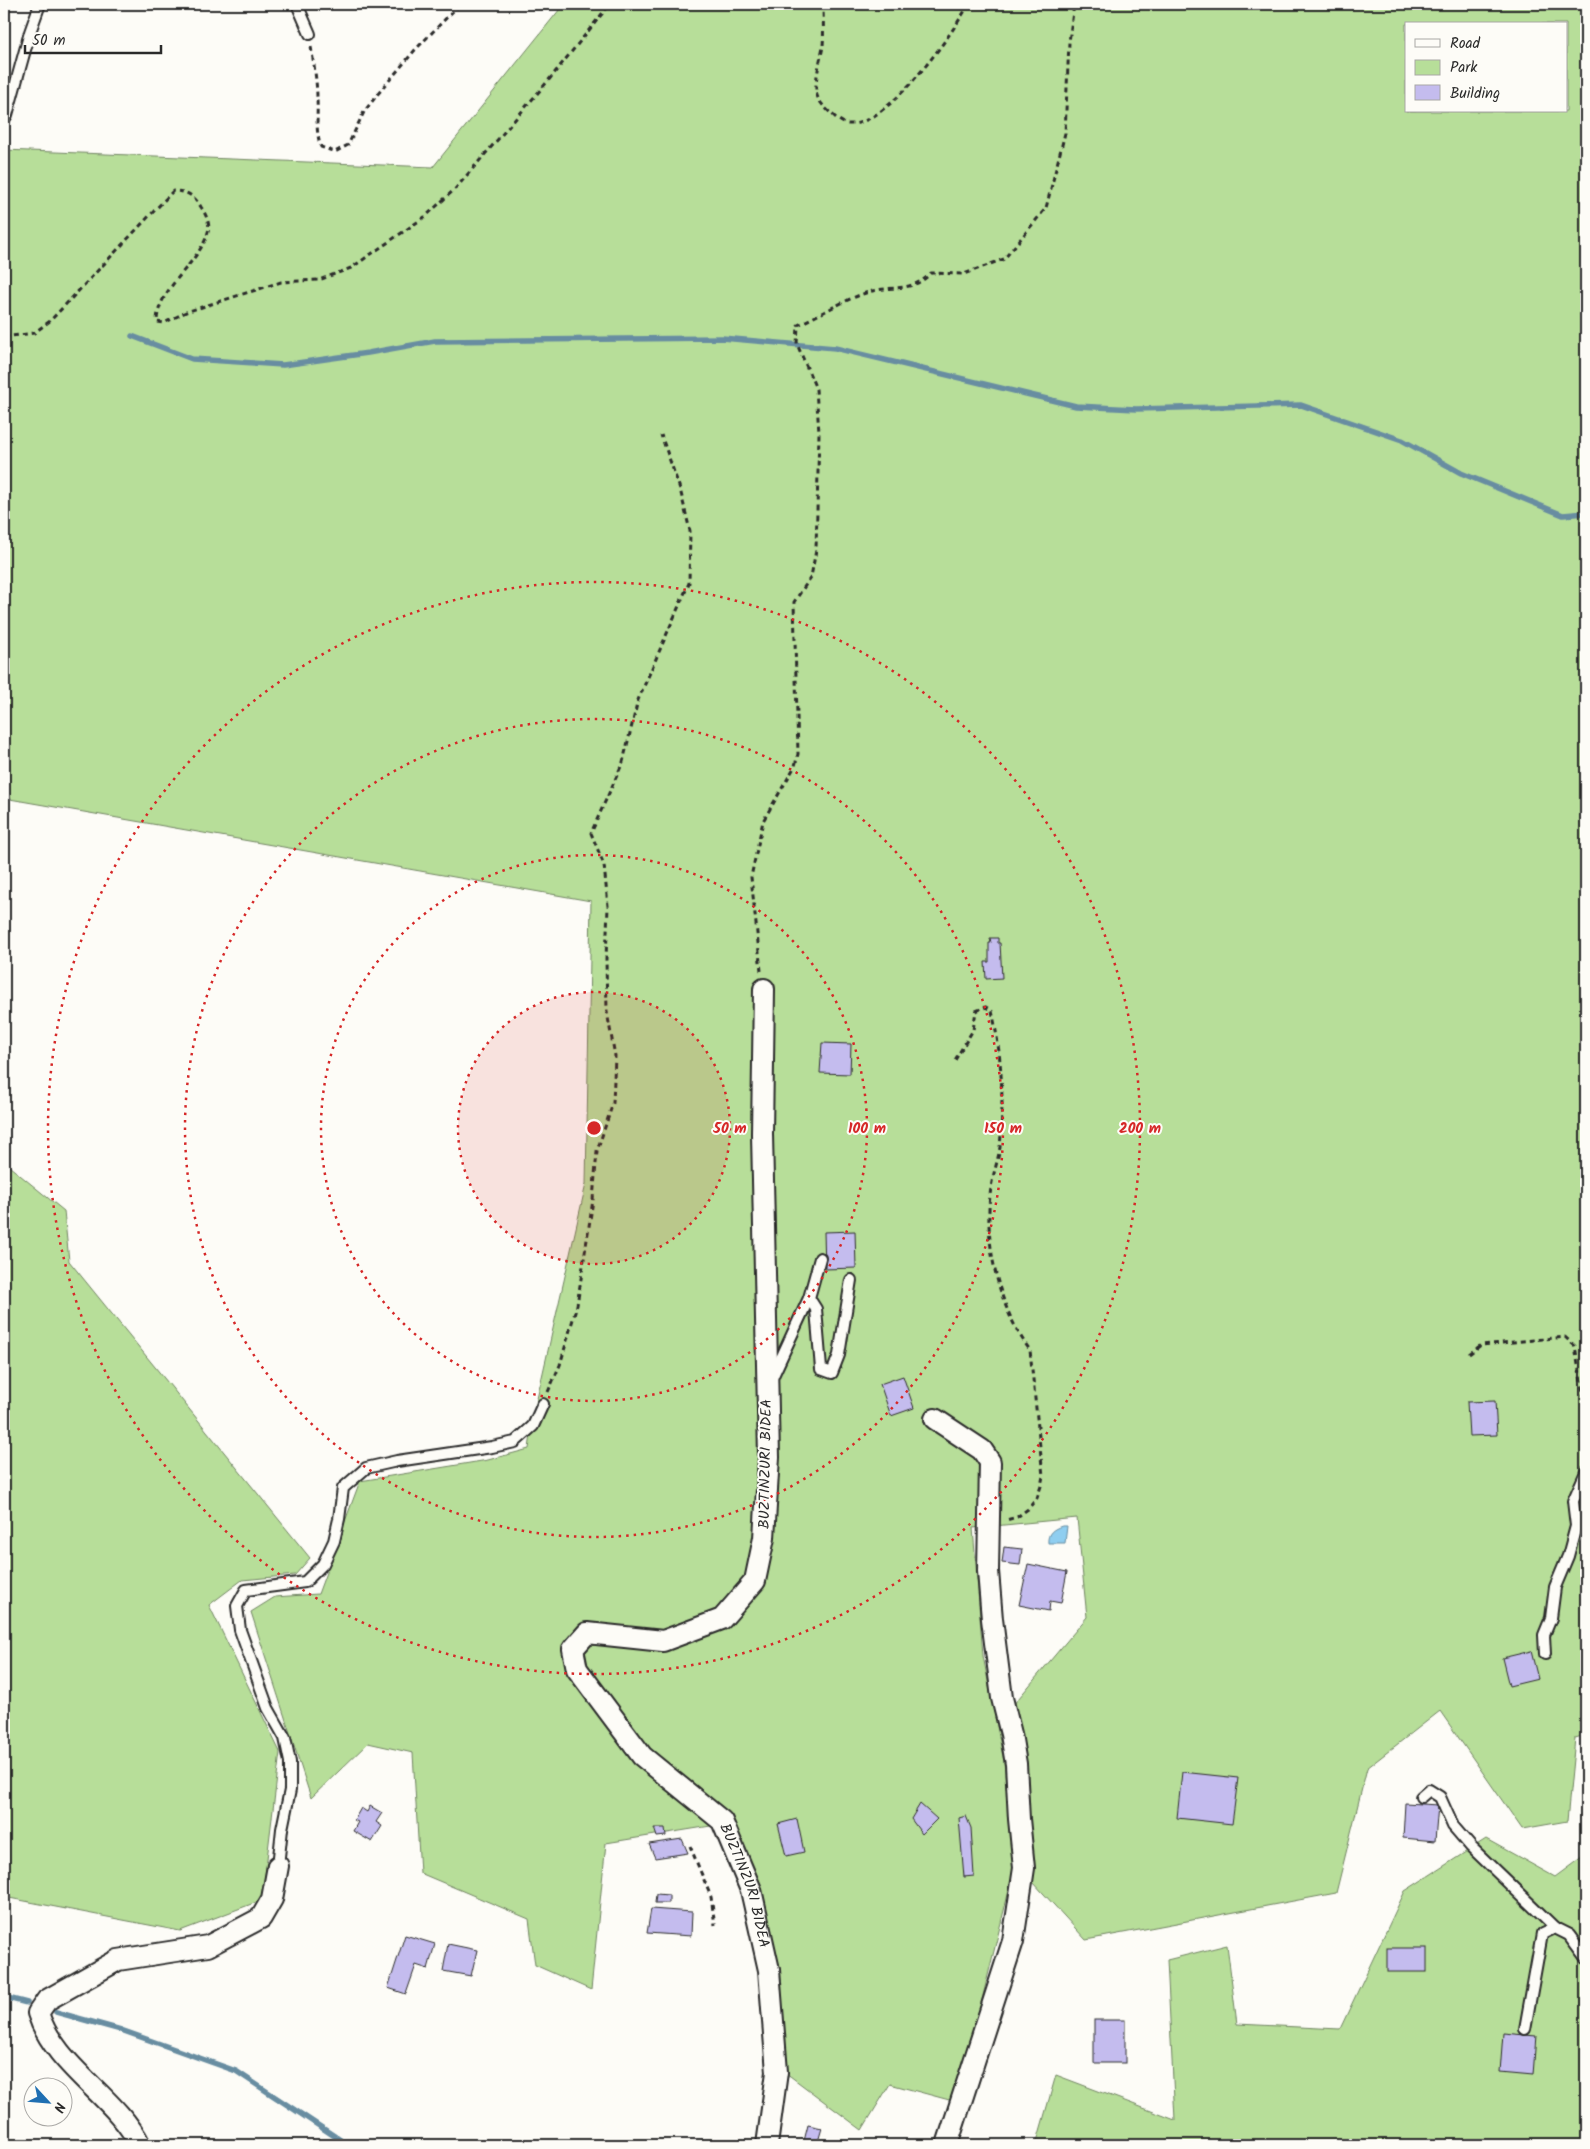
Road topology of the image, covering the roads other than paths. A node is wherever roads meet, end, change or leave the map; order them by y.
1 (40, 4) edge
2 (298, 4) edge
3 (310, 34) road end
4 (4, 119) edge
5 (764, 989) road end
6 (820, 1258) dead end
7 (851, 1280) dead end
8 (808, 1298) junction
9 (768, 1388) junction
10 (543, 1404) road end
11 (935, 1419) dead end
12 (1586, 1472) edge
13 (1545, 1654) dead end
14 (1421, 1796) dead end
15 (278, 1866) joint
16 (1555, 1928) junction
17 (1586, 1958) edge
18 (1525, 2029) dead end
19 (140, 2145) edge
20 (767, 2145) edge
21 (947, 2145) edge

1 - 4 lane
2 - 3 lane
5 - 9 street, BUZTINZURI BIDEA
6 - 8 lane
7 - 8 lane
8 - 9 lane
9 - 20 street, BUZTINZURI BIDEA
10 - 15 lane
11 - 21 street
12 - 13 lane
14 - 16 lane
15 - 19 street
16 - 17 lane
16 - 18 lane

